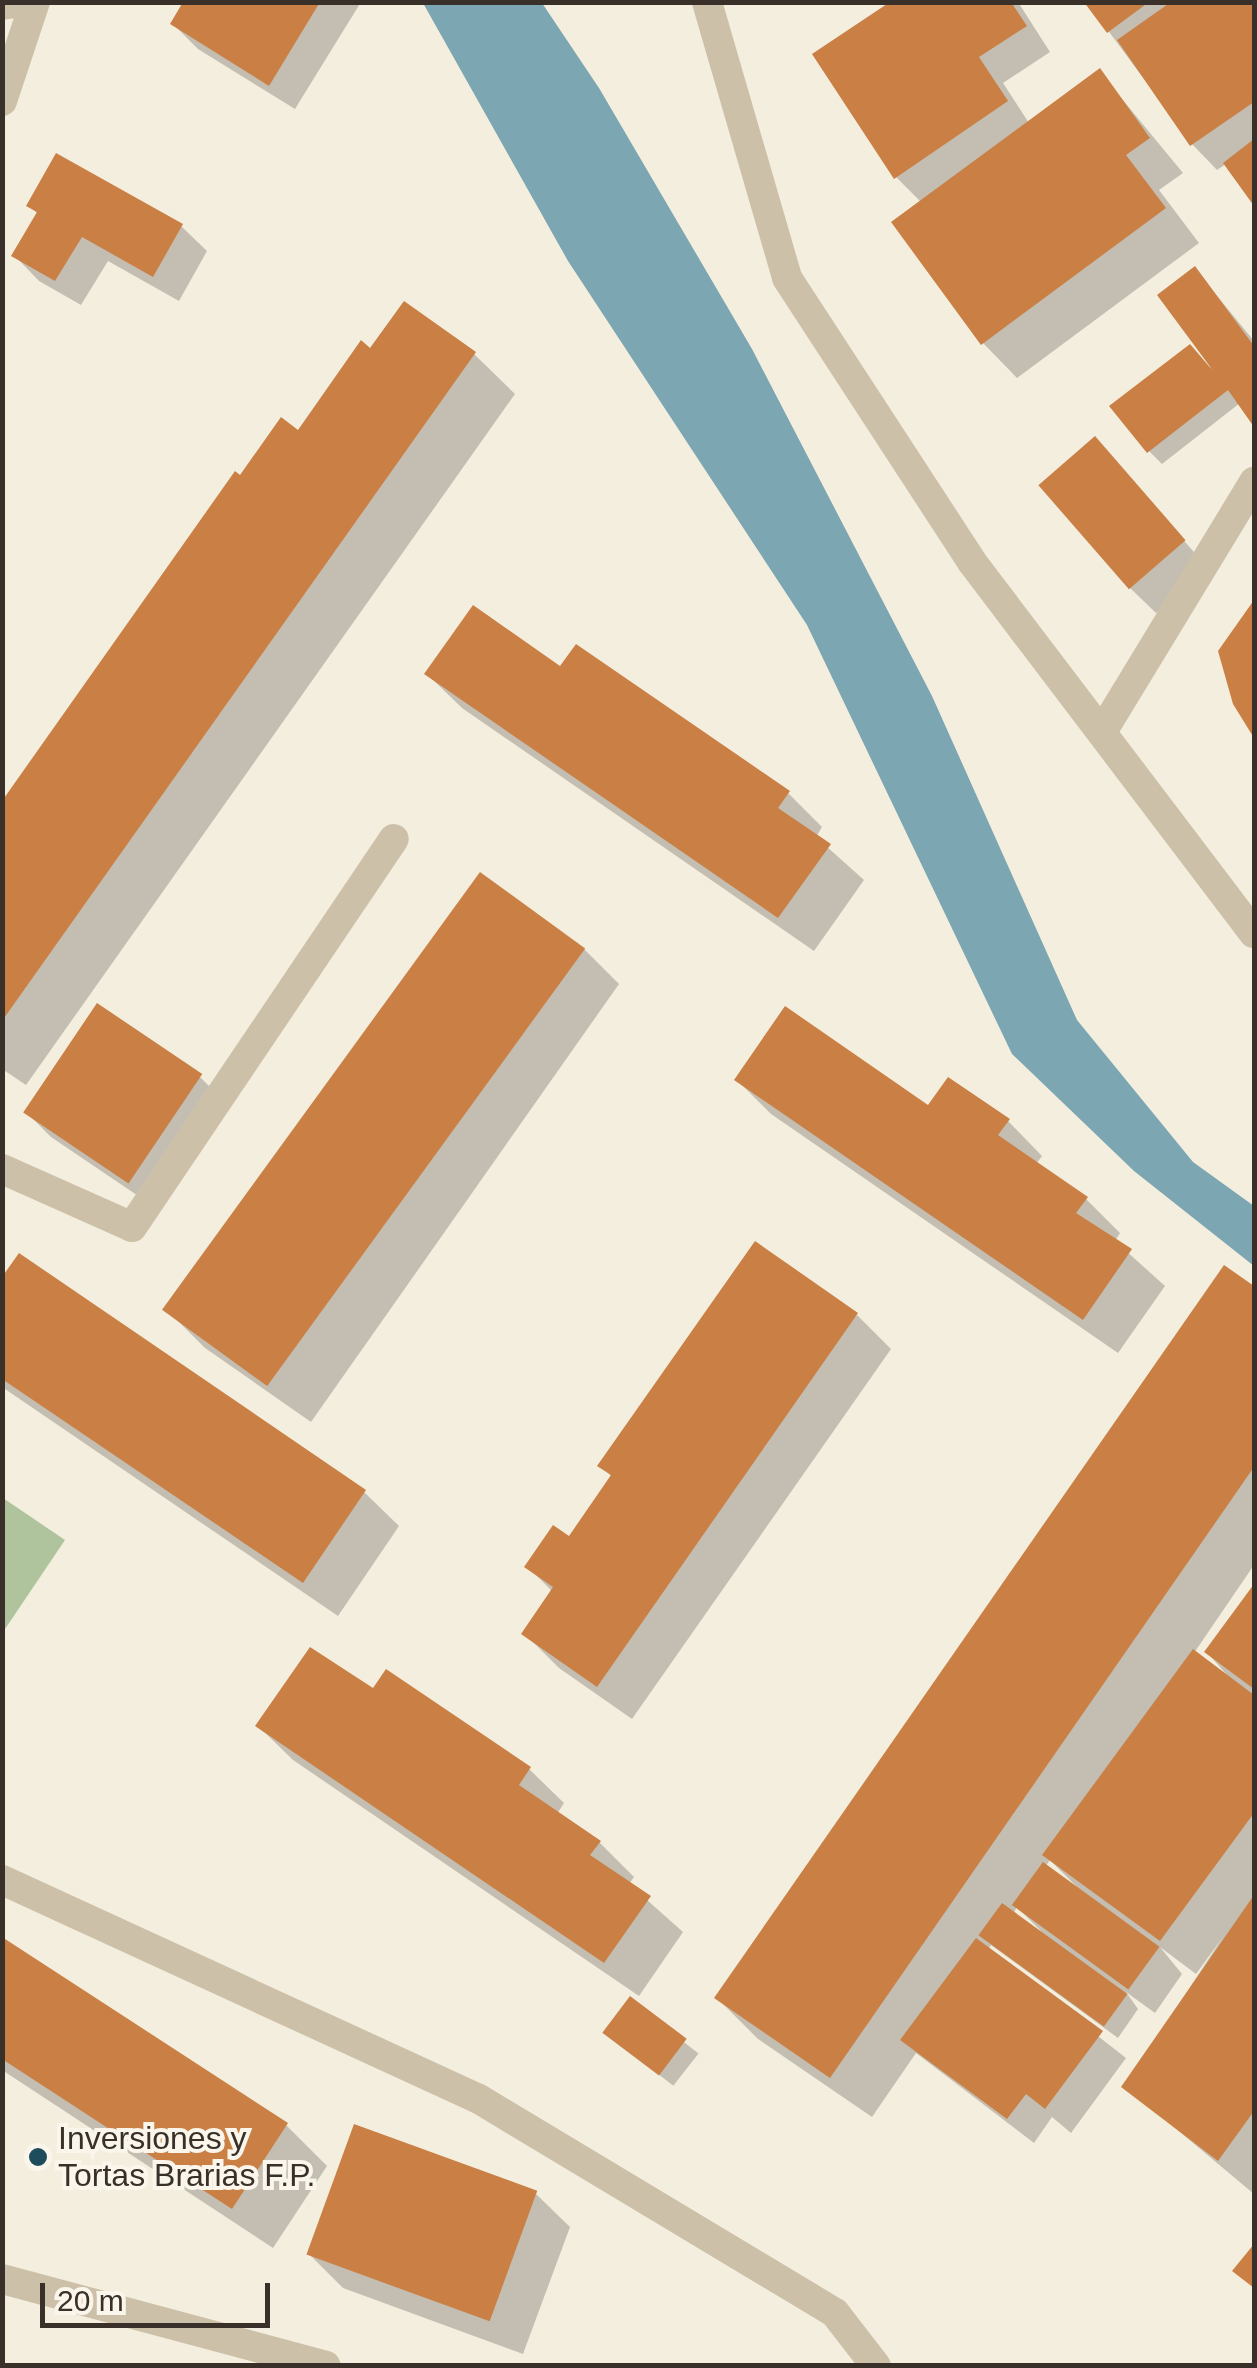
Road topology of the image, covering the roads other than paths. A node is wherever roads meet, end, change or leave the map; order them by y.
1 (20, 2) edge
2 (35, 2) edge
3 (707, 2) edge
4 (2, 5) edge
5 (2, 102) edge
6 (1254, 482) edge
7 (1102, 732) junction
8 (394, 838) dead end
9 (1254, 933) edge
10 (2, 1169) edge
11 (2, 1880) edge
12 (2, 2279) edge
13 (326, 2366) edge
14 (876, 2366) edge

1 - 4 street
2 - 5 street
3 - 7 street
6 - 7 street
7 - 9 street
8 - 10 street
11 - 14 street
12 - 13 street

